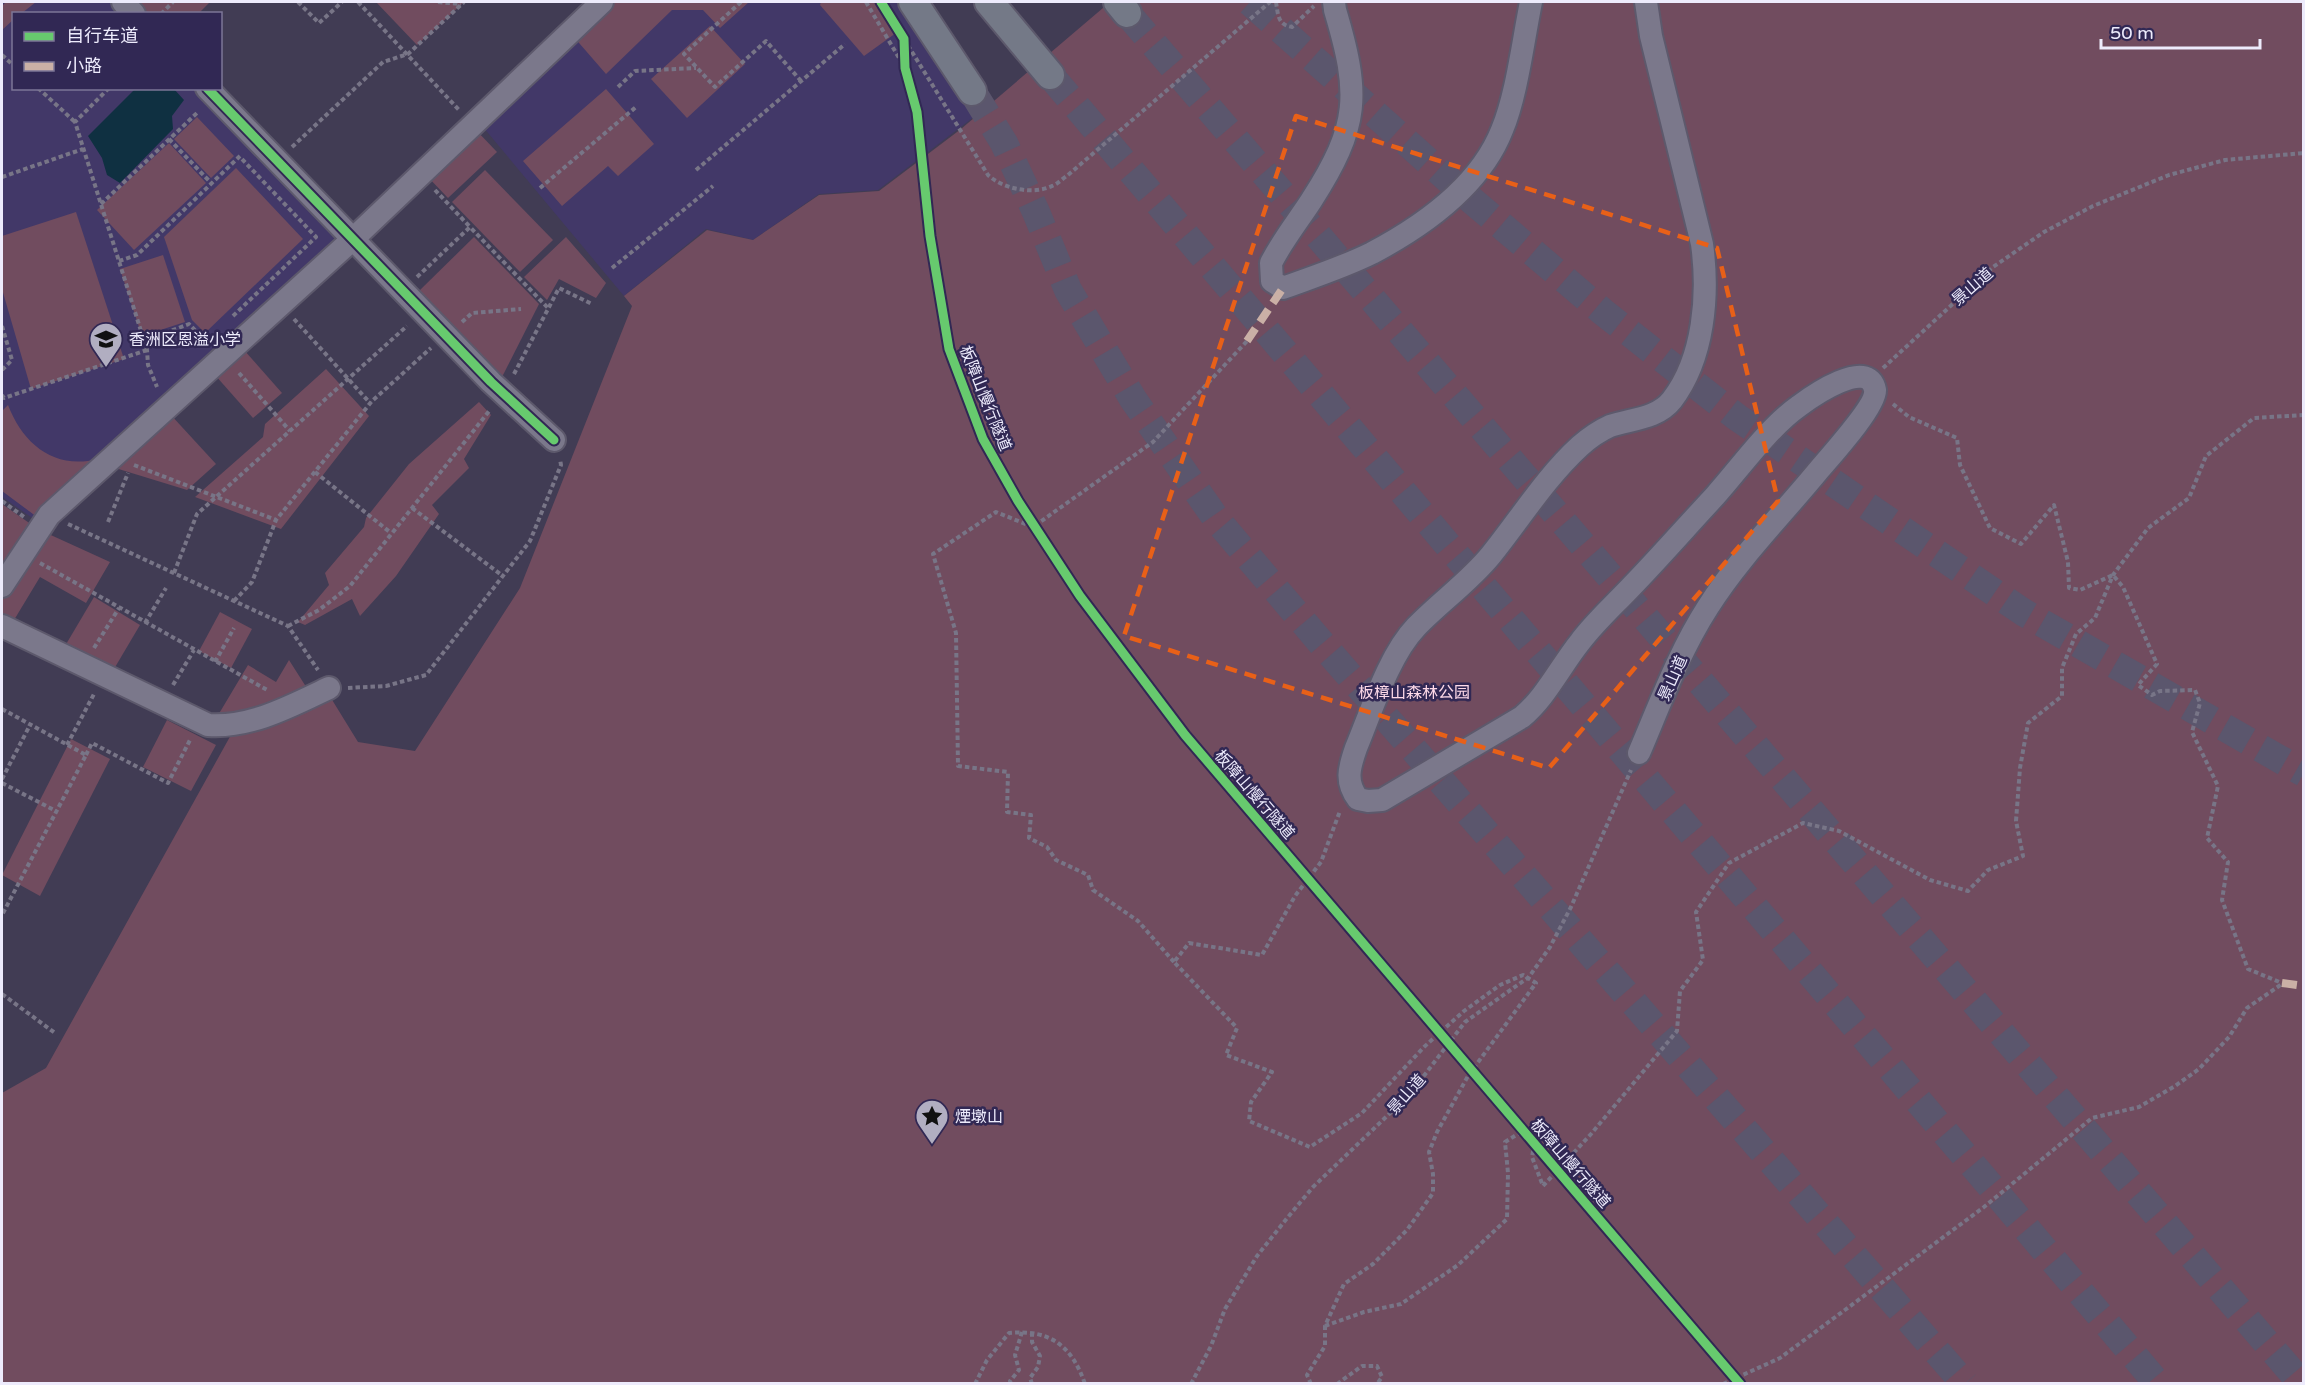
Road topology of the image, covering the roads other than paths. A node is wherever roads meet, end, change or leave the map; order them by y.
1 (602, 2) edge
2 (913, 2) edge
3 (990, 2) edge
4 (1334, 2) edge
5 (1531, 2) edge
6 (1646, 2) edge
7 (1050, 75) tunnel mouth
8 (209, 90) edge
9 (972, 91) tunnel mouth
10 (353, 239) junction
11 (554, 440) road end
12 (2, 586) edge
13 (2, 626) edge
14 (329, 688) road end
15 (1639, 753) road end

1 - 10 street
2 - 9 main road
3 - 7 main road
4 - 5 street
6 - 15 street, 景山道
8 - 10 street
10 - 11 street
10 - 12 street
13 - 14 street

